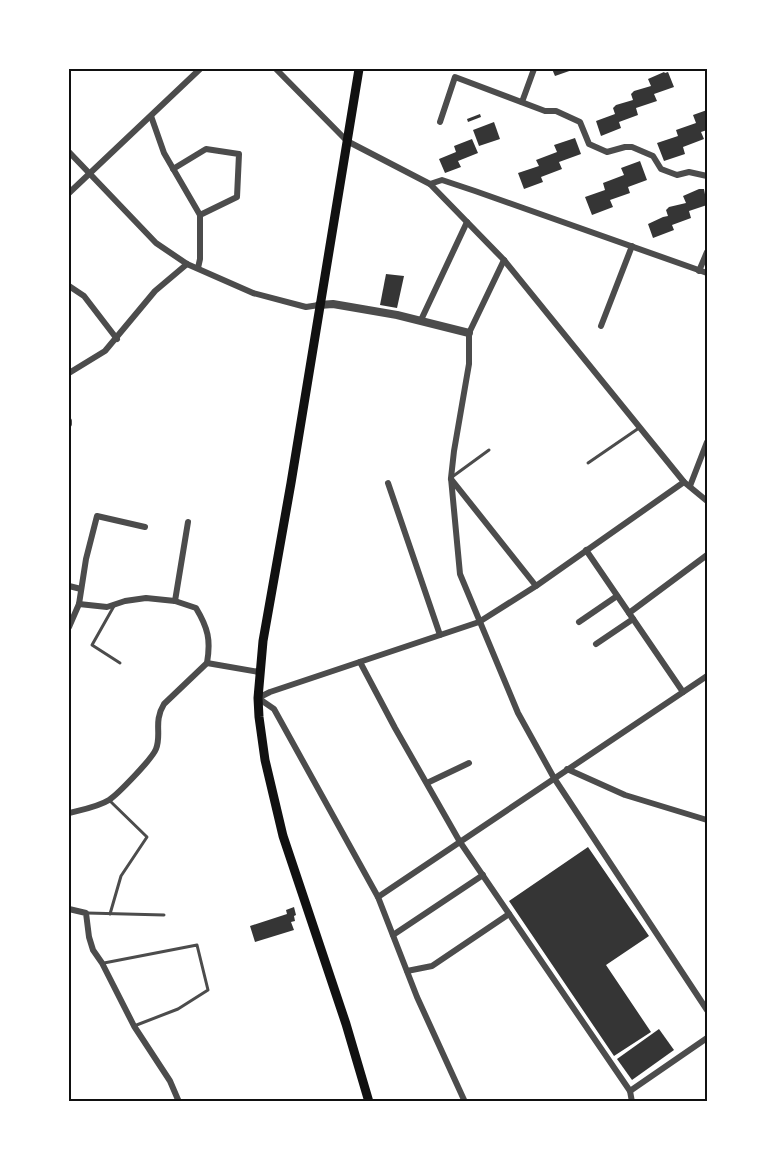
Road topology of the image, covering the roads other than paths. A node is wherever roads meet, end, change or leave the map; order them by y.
1 (200, 69) edge
2 (276, 69) edge
3 (359, 69) edge
4 (534, 69) edge
5 (522, 102) junction
6 (151, 116) junction
7 (440, 122) dead end
8 (346, 141) junction
9 (69, 152) edge
10 (173, 169) junction
11 (90, 173) junction
12 (707, 176) edge
13 (430, 184) junction
14 (69, 193) edge
15 (200, 215) junction
16 (467, 222) junction
17 (632, 246) junction
18 (707, 252) edge
19 (504, 260) junction
20 (187, 264) junction
21 (198, 268) junction
22 (699, 270) junction
23 (707, 273) edge
24 (69, 286) edge
25 (319, 305) junction
26 (421, 320) junction
27 (601, 326) dead end
28 (469, 333) junction
29 (117, 339) junction
30 (69, 373) edge
31 (641, 427) junction
32 (707, 442) edge
33 (489, 450) dead end
34 (588, 463) dead end
35 (451, 478) junction
36 (388, 483) dead end
37 (687, 484) junction
38 (707, 501) edge
39 (188, 522) dead end
40 (145, 527) dead end
41 (586, 550) junction
42 (707, 555) edge
43 (69, 586) edge
44 (536, 586) junction
45 (81, 589) junction
46 (617, 596) junction
47 (175, 602) junction
48 (79, 604) junction
49 (114, 604) junction
50 (631, 616) junction
51 (479, 622) junction
52 (579, 622) dead end
53 (69, 627) edge
54 (440, 635) junction
55 (596, 644) dead end
56 (360, 662) junction
57 (120, 663) dead end
58 (207, 663) junction
59 (259, 672) junction
60 (707, 676) edge
61 (682, 692) junction
62 (258, 698) junction
63 (469, 763) dead end
64 (567, 769) junction
65 (554, 778) junction
66 (427, 783) junction
67 (108, 801) junction
68 (69, 813) edge
69 (707, 820) edge
70 (460, 842) junction
71 (483, 875) junction
72 (378, 897) junction
73 (69, 909) edge
74 (86, 913) junction
75 (110, 914) junction
76 (509, 914) junction
77 (164, 915) dead end
78 (393, 935) junction
79 (102, 963) junction
80 (407, 971) junction
81 (707, 1010) edge
82 (134, 1026) junction
83 (707, 1038) edge
84 (630, 1091) junction
85 (179, 1102) edge
86 (369, 1102) edge
87 (465, 1102) edge
88 (632, 1102) edge

1 - 6 street
2 - 8 street
3 - 8 main road
4 - 5 street
5 - 7 street
5 - 12 street
6 - 10 street
6 - 11 street
8 - 13 street
8 - 25 main road
9 - 11 street
10 - 15 street
10 - 15 street
11 - 14 street
11 - 20 street
13 - 16 street
13 - 17 street
15 - 21 street
16 - 19 street
16 - 26 street
17 - 22 street
17 - 27 street
18 - 22 street
19 - 28 street
19 - 31 street
20 - 21 street
20 - 29 street
21 - 25 street
22 - 23 street
24 - 29 street
25 - 26 street
25 - 59 main road
26 - 28 street
28 - 35 street
29 - 30 street
31 - 34 lane
31 - 37 street
32 - 37 street
33 - 35 lane
35 - 44 street
35 - 51 street
36 - 54 street
37 - 38 street
37 - 41 street
39 - 47 street
40 - 45 street
41 - 44 street
41 - 46 street
42 - 50 street
43 - 45 street
44 - 51 street
45 - 48 street
46 - 50 street
46 - 52 street
47 - 49 street
47 - 58 street
48 - 49 street
48 - 53 street
49 - 57 lane
50 - 55 street
50 - 61 street
51 - 54 street
51 - 65 street
54 - 56 street
56 - 62 street
56 - 66 street
58 - 59 street
58 - 67 street
59 - 62 main road
60 - 61 street
61 - 64 street
62 - 72 street
62 - 86 main road
63 - 66 street
64 - 65 street
64 - 69 street
65 - 70 street
65 - 81 street
66 - 70 street
67 - 68 street
67 - 75 lane
70 - 71 street
70 - 72 street
71 - 76 street
71 - 78 street
72 - 78 street
73 - 74 street
74 - 75 lane
74 - 79 street
75 - 77 lane
76 - 80 street
76 - 84 street
78 - 80 street
79 - 82 street
79 - 82 lane
80 - 87 street
82 - 85 street
83 - 84 street
84 - 88 street

